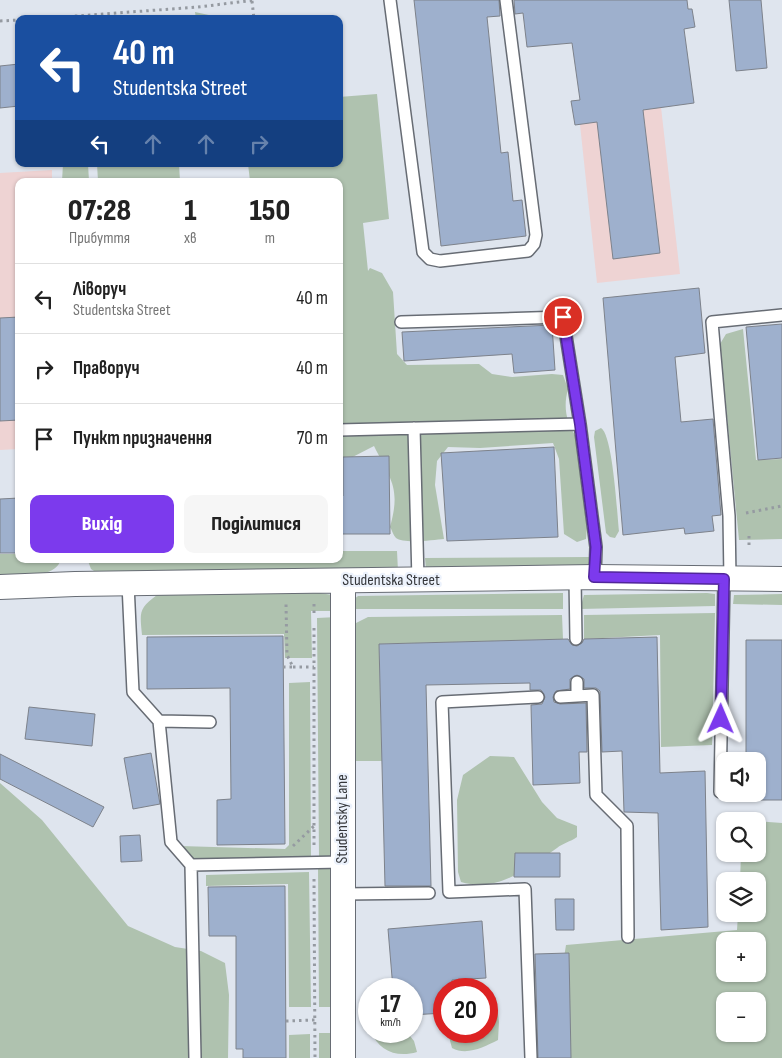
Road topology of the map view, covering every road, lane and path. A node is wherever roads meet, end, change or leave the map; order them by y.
1 (252, 0) edge
2 (256, 0) edge
3 (390, 0) edge
4 (506, 0) edge
5 (81, 15) edge
6 (254, 15) edge
7 (15, 20) edge
8 (0, 21) edge
9 (782, 315) edge
10 (401, 322) dead end
11 (580, 424) junction
12 (414, 428) junction
13 (343, 430) edge
14 (782, 506) edge
15 (729, 516) junction
16 (585, 578) junction
17 (727, 579) junction
18 (782, 579) edge
19 (418, 580) junction
20 (285, 581) junction
21 (343, 581) junction
22 (128, 584) junction
23 (0, 587) edge
24 (576, 639) dead end
25 (283, 667) dead end
26 (293, 667) junction
27 (314, 667) dead end
28 (577, 682) dead end
29 (577, 696) junction
30 (538, 697) dead end
31 (560, 697) dead end
32 (159, 721) junction
33 (210, 722) dead end
34 (721, 752) edge
35 (342, 862) junction
36 (191, 865) junction
37 (429, 893) dead end
38 (343, 894) junction
39 (628, 937) dead end
40 (315, 1020) dead end
41 (286, 1021) dead end
42 (195, 1058) edge
43 (343, 1058) edge
44 (531, 1058) edge

1 - 2 path
1 - 5 path
1 - 6 path
3 - 4 lane
7 - 8 path
9 - 15 lane
10 - 11 lane
11 - 12 lane
11 - 16 lane
12 - 13 lane
12 - 19 lane
14 - 15 path
15 - 17 lane
16 - 17 street, Studentska Street
16 - 19 street, Studentska Street
16 - 24 lane
17 - 18 street, Studentska Street
17 - 34 lane
19 - 21 street, Studentska Street
20 - 21 street, Studentska Street
20 - 22 street, Studentska Street
20 - 26 path
21 - 35 street, Studentsky Lane
22 - 23 street, Studentska Street
22 - 32 lane
25 - 26 path
26 - 27 path
28 - 29 lane
29 - 31 lane
29 - 39 lane
30 - 44 lane
32 - 33 lane
32 - 36 lane
35 - 36 lane
35 - 38 street, Studentsky Lane
36 - 42 lane
37 - 38 lane
38 - 43 street, Studentsky Lane
40 - 41 path

